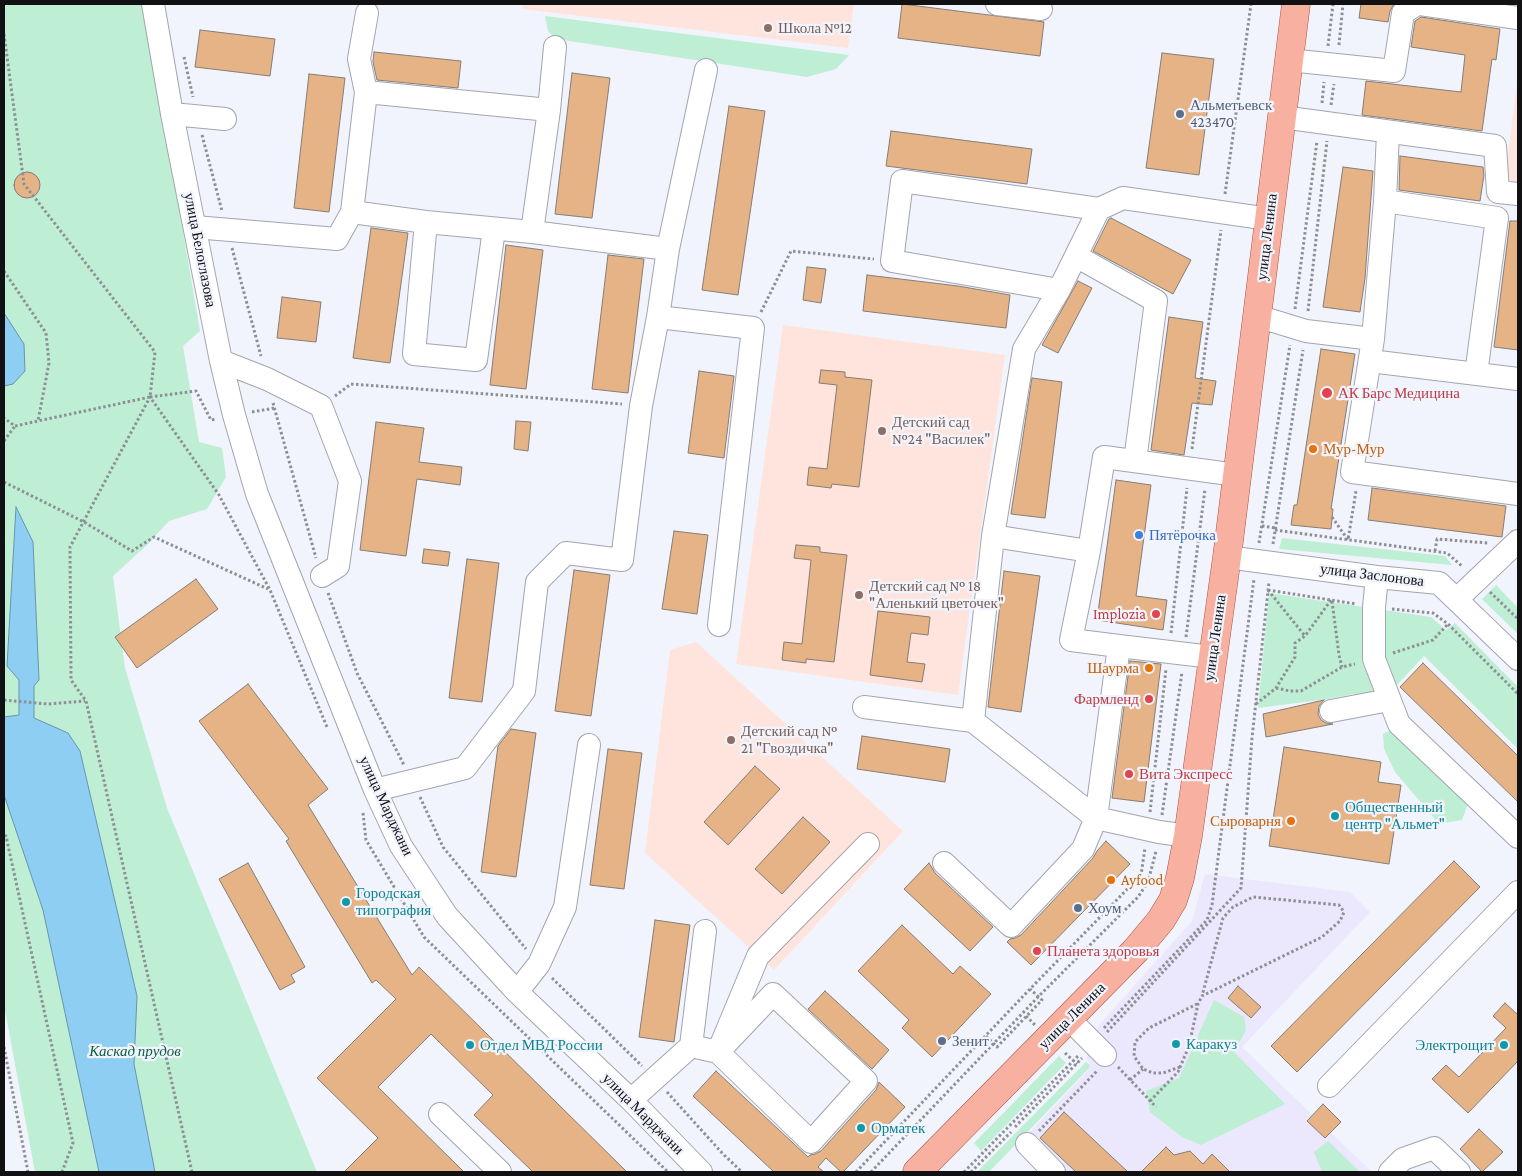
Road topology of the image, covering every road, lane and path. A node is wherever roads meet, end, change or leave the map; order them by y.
1 (153, 4) edge
2 (997, 4) edge
3 (1251, 4) edge
4 (1296, 4) edge
5 (1343, 4) edge
6 (1418, 4) edge
7 (1041, 9) dead end
8 (368, 13) dead end
9 (1518, 18) edge
10 (4, 34) edge
11 (555, 47) dead end
12 (183, 51) dead end
13 (1289, 60) junction
14 (1337, 65) junction
15 (706, 70) dead end
16 (366, 92) junction
17 (549, 110) junction
18 (172, 114) junction
19 (197, 116) junction
20 (1282, 117) junction
21 (225, 119) dead end
22 (1329, 124) junction
23 (1388, 132) junction
24 (1518, 194) edge
25 (1385, 200) junction
26 (1099, 209) junction
27 (352, 212) junction
28 (1223, 213) junction
29 (1269, 219) junction
30 (426, 222) junction
31 (195, 227) junction
32 (494, 229) junction
33 (228, 230) junction
34 (532, 232) junction
35 (668, 248) junction
36 (1076, 256) junction
37 (892, 261) junction
38 (4, 271) edge
39 (1060, 290) junction
40 (1257, 316) junction
41 (658, 317) junction
42 (753, 328) junction
43 (1306, 331) junction
44 (1371, 350) junction
45 (221, 361) junction
46 (1476, 374) junction
47 (267, 379) junction
48 (1518, 379) edge
49 (150, 397) junction
50 (321, 406) junction
51 (641, 406) junction
52 (274, 408) junction
53 (283, 408) dead end
54 (4, 418) edge
55 (38, 421) junction
56 (15, 426) junction
57 (4, 441) edge
58 (1135, 461) junction
59 (1189, 469) junction
60 (1364, 474) junction
61 (1237, 475) junction
62 (4, 482) edge
63 (257, 494) joint
64 (1518, 494) edge
65 (1332, 517) dead end
66 (84, 522) junction
67 (1262, 526) dead end
68 (1276, 529) junction
69 (993, 536) junction
70 (1348, 540) junction
71 (1516, 543) edge
72 (1089, 551) junction
73 (1435, 551) junction
74 (1227, 557) junction
75 (1270, 563) junction
76 (322, 576) junction
77 (1376, 577) junction
78 (1477, 579) junction
79 (270, 590) junction
80 (1268, 590) junction
81 (1457, 599) junction
82 (1332, 600) junction
83 (1374, 607) junction
84 (1518, 619) edge
85 (719, 624) dead end
86 (1448, 624) junction
87 (1305, 636) junction
88 (1120, 646) junction
89 (1168, 652) junction
90 (1212, 657) junction
91 (1374, 659) junction
92 (1518, 659) edge
93 (1342, 667) junction
94 (1276, 688) junction
95 (1518, 694) edge
96 (4, 700) edge
97 (1389, 700) junction
98 (86, 701) junction
99 (1256, 704) dead end
100 (864, 707) dead end
101 (1331, 711) dead end
102 (974, 721) junction
103 (329, 733) dead end
104 (589, 745) dead end
105 (413, 782) junction
106 (367, 797) junction
107 (1096, 818) junction
108 (1148, 830) junction
109 (4, 836) edge
110 (1188, 836) junction
111 (1518, 837) edge
112 (366, 840) dead end
113 (868, 844) dead end
114 (944, 863) dead end
115 (1518, 892) edge
116 (705, 931) dead end
117 (539, 964) junction
118 (1030, 989) junction
119 (517, 992) junction
120 (1202, 996) junction
121 (1198, 1004) junction
122 (1069, 1019) junction
123 (986, 1036) junction
124 (691, 1046) junction
125 (4, 1047) edge
126 (718, 1052) junction
127 (1107, 1056) junction
128 (1180, 1067) junction
129 (1143, 1069) junction
130 (655, 1079) junction
131 (1130, 1080) junction
132 (1329, 1086) dead end
133 (631, 1100) junction
134 (1150, 1101) junction
135 (1156, 1107) dead end
136 (440, 1114) dead end
137 (1027, 1144) joint
138 (28, 1172) edge
139 (62, 1172) edge
140 (192, 1172) edge
141 (500, 1172) edge
142 (702, 1172) edge
143 (742, 1172) edge
144 (856, 1172) edge
145 (917, 1172) edge
146 (1054, 1172) edge
147 (1390, 1172) edge
148 (1459, 1172) edge

1 - 18 street, улица Белоглазова
2 - 7 street
3 - 28 path
4 - 13 main road, улица Ленина
5 - 14 path
6 - 9 street
6 - 14 street
8 - 16 street
10 - 49 path
11 - 17 street
12 - 19 path
13 - 14 street
13 - 20 main road, улица Ленина
14 - 22 path
15 - 35 street
16 - 17 street
16 - 27 street
17 - 34 street
18 - 19 street
18 - 31 street, улица Белоглазова
19 - 21 street
19 - 33 path
20 - 22 street
20 - 29 main road, улица Ленина
22 - 23 street
22 - 43 path
23 - 24 street
23 - 25 street
25 - 44 street
25 - 46 street
26 - 28 street
26 - 36 street
26 - 37 street
27 - 30 street
27 - 33 street
28 - 29 street
28 - 59 path
29 - 40 main road, улица Ленина
30 - 32 street
30 - 32 street
31 - 33 street
31 - 45 street, улица Белоглазова
32 - 34 street
33 - 47 path
34 - 35 street
35 - 41 street
36 - 39 street
36 - 58 street
37 - 39 street
37 - 42 path
38 - 55 path
39 - 69 street
40 - 43 street
40 - 61 main road, улица Ленина
41 - 42 street
41 - 51 street
42 - 85 street
43 - 44 street
43 - 68 path
44 - 46 street
44 - 60 street
45 - 47 street
45 - 63 street, улица Белоглазова
46 - 48 street
47 - 50 street
47 - 52 path
49 - 55 path
49 - 66 path
49 - 79 path
50 - 51 path
50 - 76 street
51 - 105 street
52 - 53 path
52 - 76 path
54 - 56 path
55 - 56 path
56 - 57 path
58 - 59 street
58 - 72 street
59 - 61 street
59 - 89 path
60 - 64 street
60 - 70 path
61 - 74 main road, улица Ленина
62 - 66 path
63 - 106 street, улица Марджани
65 - 70 path
66 - 79 path
66 - 98 path
67 - 68 path
68 - 70 path
68 - 75 path
69 - 72 street
69 - 102 street
70 - 73 path
71 - 73 path
71 - 78 street
72 - 88 street
73 - 78 path
74 - 75 street, улица Заслонова
74 - 90 main road, улица Ленина
75 - 77 street, улица Заслонова
75 - 80 path
76 - 105 path
77 - 81 street, улица Заслонова
77 - 83 street
78 - 81 street
78 - 84 path
79 - 103 path
80 - 82 path
80 - 87 path
81 - 92 street, улица Заслонова
82 - 83 path
82 - 87 path
82 - 93 path
83 - 86 path
83 - 91 street
86 - 91 path
86 - 95 path
87 - 94 path
88 - 89 street
88 - 107 street
89 - 90 street
89 - 108 path
90 - 110 main road, улица Ленина
91 - 93 path
91 - 97 street
93 - 94 path
94 - 99 path
96 - 98 path
97 - 101 street
97 - 111 street
98 - 140 path
100 - 102 street
102 - 107 street
104 - 117 street
105 - 106 street
105 - 117 path
106 - 112 path
106 - 119 street, улица Марджани
107 - 108 street
107 - 114 street
108 - 110 street
108 - 118 path
109 - 139 path
110 - 122 main road, улица Ленина
113 - 126 street
115 - 132 street
116 - 124 street
117 - 119 street
117 - 130 path
118 - 123 path
118 - 123 path
119 - 133 street, улица Марджани
120 - 120 path
120 - 121 path
121 - 128 path
121 - 129 path
122 - 127 street
122 - 145 main road, улица Ленина
123 - 144 path
124 - 126 street
124 - 130 street
125 - 138 path
126 - 126 street
127 - 131 path
127 - 137 path
128 - 129 path
128 - 134 path
129 - 131 path
130 - 133 street
130 - 143 path
131 - 134 path
133 - 142 street, улица Марджани
134 - 135 path
136 - 141 street
137 - 146 street
147 - 148 street

